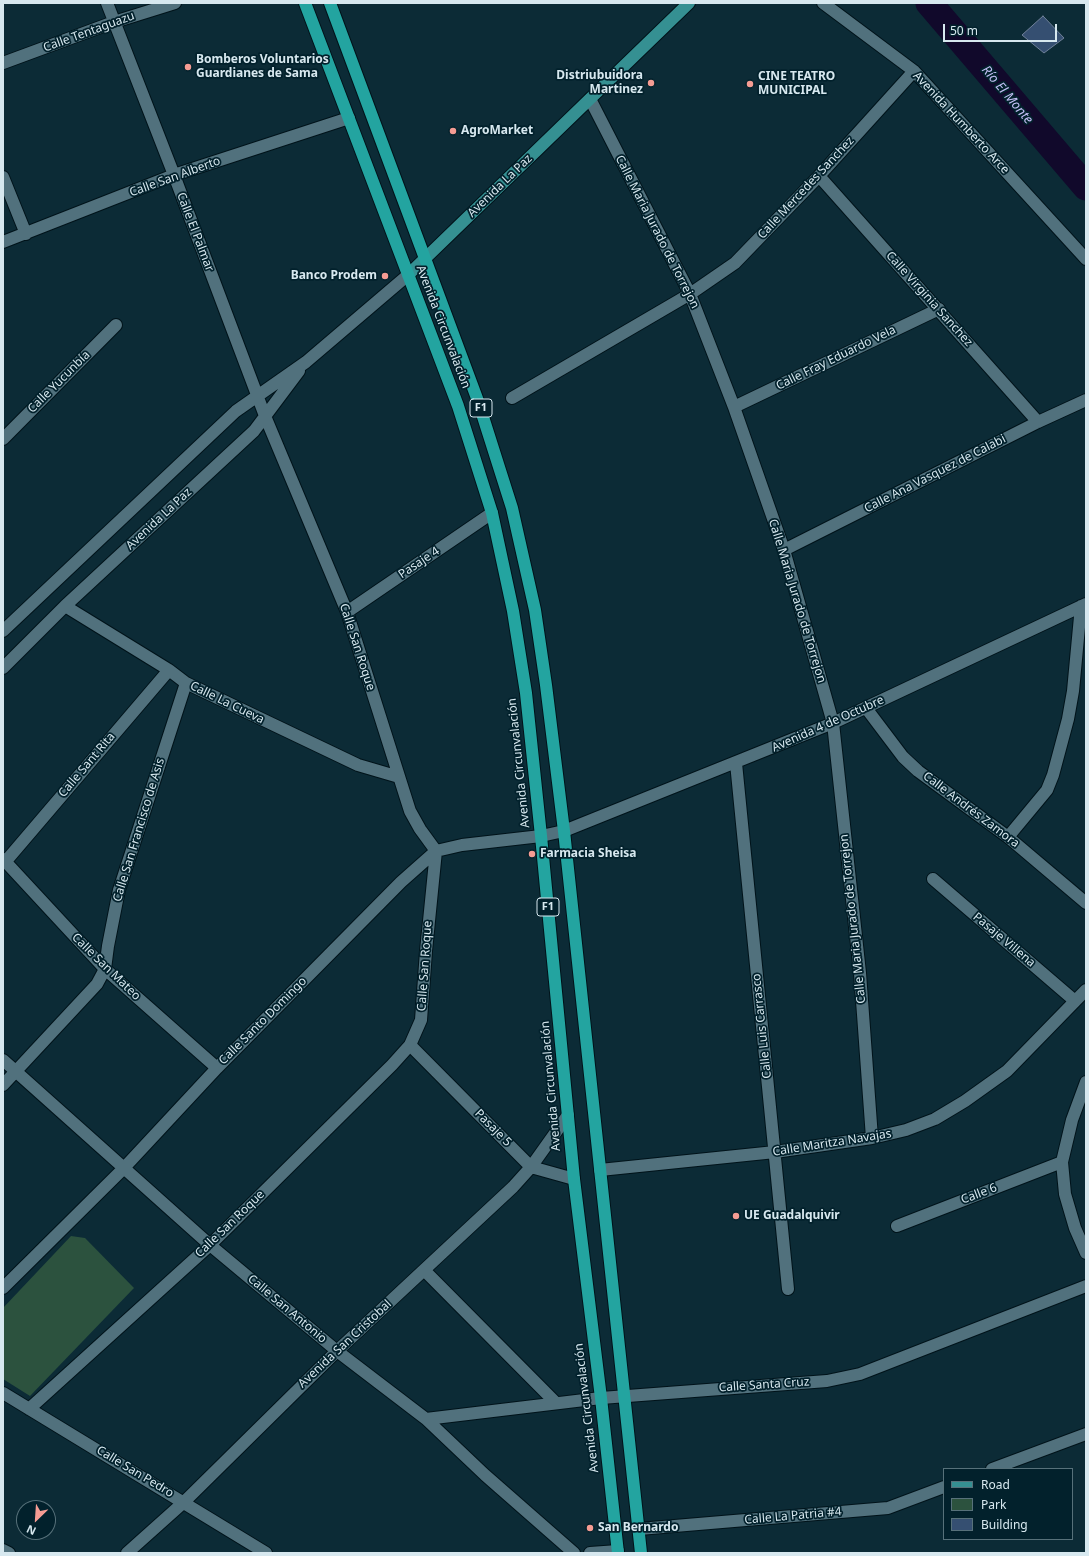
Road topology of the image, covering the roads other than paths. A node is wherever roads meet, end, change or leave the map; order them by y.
1 (107, 3) edge
2 (175, 3) edge
3 (305, 3) edge
4 (330, 3) edge
5 (689, 3) edge
6 (823, 3) edge
7 (114, 22) junction
8 (3, 64) edge
9 (914, 72) junction
10 (590, 99) junction
11 (349, 118) junction
12 (174, 176) junction
13 (819, 176) junction
14 (3, 177) edge
15 (26, 234) junction
16 (3, 242) edge
17 (425, 258) junction
18 (1086, 259) edge
19 (408, 275) junction
20 (690, 294) junction
21 (938, 309) junction
22 (116, 325) dead end
23 (306, 362) junction
24 (258, 396) junction
25 (512, 398) dead end
26 (1086, 400) edge
27 (734, 407) junction
28 (265, 416) junction
29 (1038, 422) junction
30 (3, 439) edge
31 (492, 513) junction
32 (784, 550) junction
33 (1083, 605) edge
34 (65, 606) junction
35 (347, 612) junction
36 (3, 631) edge
37 (3, 668) edge
38 (169, 670) junction
39 (186, 683) junction
40 (866, 708) junction
41 (833, 723) junction
42 (736, 763) junction
43 (399, 777) junction
44 (564, 831) junction
45 (541, 836) junction
46 (1008, 837) junction
47 (436, 851) junction
48 (4, 860) edge
49 (933, 879) dead end
50 (1086, 903) edge
51 (105, 969) junction
52 (1086, 990) edge
53 (1075, 1001) junction
54 (410, 1045) junction
55 (3, 1060) edge
56 (217, 1068) junction
57 (16, 1072) junction
58 (1086, 1082) edge
59 (3, 1085) edge
60 (568, 1115) junction
61 (872, 1138) junction
62 (775, 1152) junction
63 (1062, 1162) junction
64 (532, 1167) junction
65 (123, 1169) junction
66 (600, 1170) junction
67 (574, 1179) junction
68 (897, 1226) dead end
69 (210, 1245) junction
70 (1086, 1253) edge
71 (424, 1270) junction
72 (1086, 1286) edge
73 (3, 1288) edge
74 (788, 1289) dead end
75 (337, 1351) junction
76 (3, 1393) edge
77 (624, 1395) junction
78 (601, 1398) junction
79 (556, 1403) junction
80 (29, 1409) junction
81 (426, 1419) junction
82 (1086, 1434) edge
83 (995, 1468) edge
84 (943, 1487) edge
85 (184, 1502) junction
86 (639, 1529) junction
87 (3, 1550) edge
88 (618, 1552) edge
89 (9, 1553) edge
90 (127, 1553) edge
91 (266, 1553) edge
92 (574, 1553) edge
93 (590, 1553) edge
94 (640, 1553) edge

1 - 7 street, Calle El Palmar
2 - 7 street, Calle Tentaguazu
3 - 11 highway, Avenida Circunvalación / F1
4 - 17 highway, Avenida Circunvalación / F1
5 - 10 main road, Avenida La Paz
6 - 9 street, Avenida Humberto Arce
7 - 8 street, Calle Tentaguazu
7 - 12 street, Calle El Palmar
9 - 13 street, Calle Mercedes Sanchez
9 - 18 street, Avenida Humberto Arce
10 - 17 main road, Avenida La Paz
10 - 20 street, Calle Maria Jurado de Torrejon
11 - 12 street, Calle San Alberto
11 - 19 highway, Avenida Circunvalación / F1
12 - 15 street, Calle San Alberto
12 - 24 street, Calle El Palmar
13 - 20 street, Calle Mercedes Sanchez
13 - 21 street, Calle Virginia Sanchez
14 - 15 street
15 - 16 street, Calle San Alberto
17 - 19 main road, Avenida La Paz
17 - 44 highway, Avenida Circunvalación / F1
19 - 23 street, Avenida La Paz
19 - 31 highway, Avenida Circunvalación / F1
20 - 25 street, Calle Mercedes Sanchez
20 - 27 street, Calle Maria Jurado de Torrejon
21 - 27 street, Calle Fray Eduardo Vela
21 - 29 street, Calle Virginia Sanchez
22 - 30 street, Calle Yucunbía
23 - 24 street, Avenida La Paz
23 - 28 street, Avenida La Paz
24 - 28 street, Calle El Palmar
24 - 36 street, Avenida La Paz
26 - 29 street, Calle Ana Vasquez de Calabi
27 - 32 street, Calle Maria Jurado de Torrejon
28 - 34 street, Avenida La Paz
28 - 35 street, Calle San Roque
29 - 32 street, Calle Ana Vasquez de Calabi
31 - 35 street, Pasaje 4
31 - 45 highway, Avenida Circunvalación / F1
32 - 41 street, Calle Maria Jurado de Torrejon
33 - 40 street, Avenida 4 de Octubre
33 - 46 street
34 - 37 street, Avenida La Paz
34 - 38 street, Calle La Cueva
35 - 43 street, Calle San Roque
38 - 39 street, Calle La Cueva
38 - 48 street, Calle Sant Rita
39 - 43 street, Calle La Cueva
39 - 51 street, Calle San Francisco de Asis
40 - 41 street, Avenida 4 de Octubre
40 - 46 street, Calle Andrés Zamora
41 - 42 street, Avenida 4 de Octubre
41 - 61 street, Calle Maria Jurado de Torrejon
42 - 44 street, Avenida 4 de Octubre
42 - 62 street, Calle Luis Carrasco
43 - 47 street, Calle San Roque
44 - 45 street, Calle Santo Domingo
44 - 66 highway, Avenida Circunvalación / F1
45 - 47 street, Calle Santo Domingo
45 - 60 highway, Avenida Circunvalación / F1
46 - 50 street, Calle Andrés Zamora
47 - 54 street, Calle San Roque
47 - 56 street, Calle Santo Domingo
48 - 51 street, Calle San Mateo
49 - 53 street, Pasaje Villena
51 - 56 street, Calle San Mateo
51 - 57 street, Calle San Francisco de Asis
52 - 53 street, Calle Maritza Navajas
53 - 61 street, Calle Maritza Navajas
54 - 64 street, Pasaje 5
54 - 69 street, Calle San Roque
55 - 57 street, Calle San Antonio
56 - 65 street, Calle Santo Domingo
57 - 59 street, Calle San Francisco de Asis
57 - 65 street, Calle San Antonio
58 - 63 street
60 - 64 street
60 - 67 highway, Avenida Circunvalación / F1
61 - 62 street, Calle Maritza Navajas
62 - 66 street, Calle Maritza Navajas
62 - 74 street, Calle Luis Carrasco
63 - 68 street, Calle 6
63 - 70 street
64 - 67 street
64 - 71 street, Avenida San Cristobal
65 - 69 street, Calle San Antonio
65 - 73 street, Calle Santo Domingo
66 - 77 highway, Avenida Circunvalación / F1
67 - 78 highway, Avenida Circunvalación / F1
69 - 75 street, Calle San Antonio
69 - 80 street, Calle San Roque
71 - 75 street, Avenida San Cristobal
71 - 79 street
72 - 77 street, Calle Santa Cruz
75 - 81 street, Calle San Antonio
75 - 85 street, Avenida San Cristobal
76 - 80 street, Calle San Pedro
77 - 78 street, Calle Santa Cruz
77 - 86 highway, Avenida Circunvalación / F1
78 - 79 street, Calle Santa Cruz
78 - 88 highway, Avenida Circunvalación / F1
79 - 81 street, Calle Santa Cruz
80 - 85 street, Calle San Pedro
81 - 92 street, Calle San Antonio
82 - 83 street
84 - 86 street, Calle La Patria #4
85 - 90 street, Avenida San Cristobal
85 - 91 street, Calle San Pedro
86 - 94 highway, Avenida Circunvalación / F1
87 - 89 street
88 - 93 street

